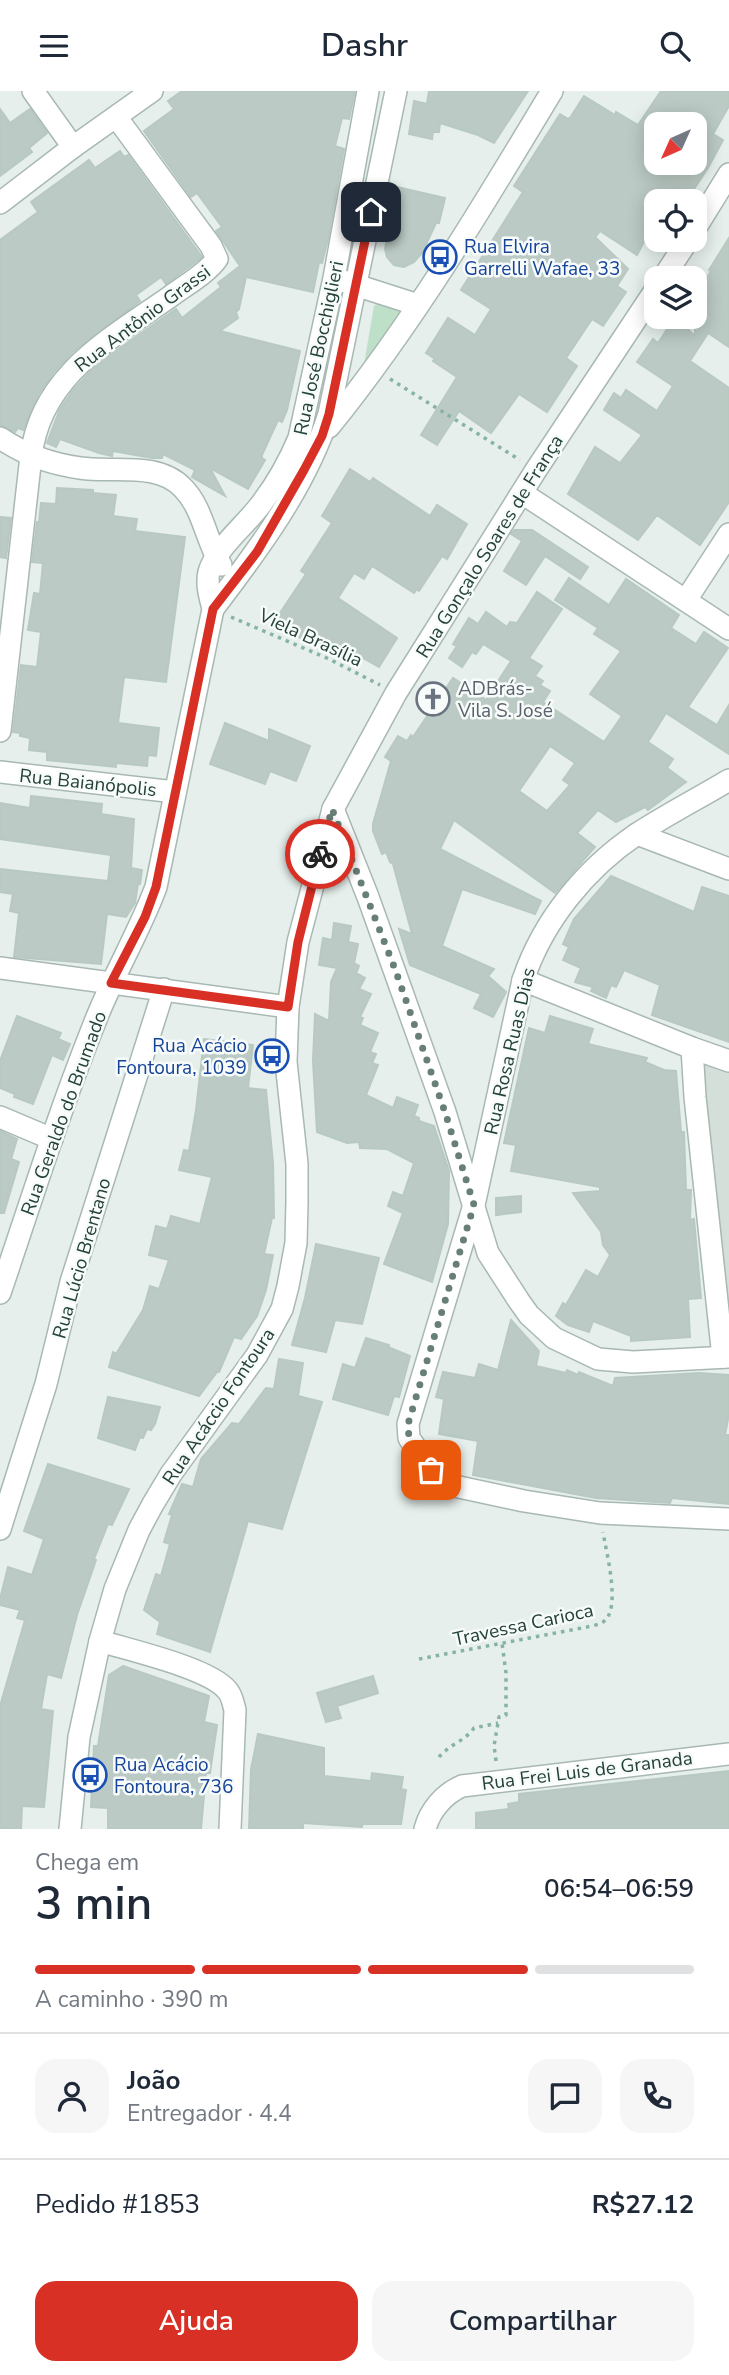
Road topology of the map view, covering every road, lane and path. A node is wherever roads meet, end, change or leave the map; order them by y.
1 (33, 91) edge
2 (152, 91) edge
3 (368, 91) edge
4 (396, 91) edge
5 (552, 91) edge
6 (117, 118) junction
7 (73, 147) junction
8 (729, 174) edge
9 (0, 203) edge
10 (707, 210) edge
11 (334, 278) junction
12 (356, 284) junction
13 (418, 305) junction
14 (644, 307) edge
15 (375, 369) junction
16 (322, 436) junction
17 (0, 438) edge
18 (299, 438) junction
19 (30, 456) junction
20 (536, 470) junction
21 (522, 493) junction
22 (729, 534) edge
23 (216, 557) junction
24 (233, 583) junction
25 (686, 600) junction
26 (213, 609) junction
27 (729, 629) edge
28 (396, 693) junction
29 (0, 731) edge
30 (0, 772) edge
31 (729, 780) edge
32 (175, 792) junction
33 (332, 809) junction
34 (637, 834) junction
35 (729, 869) edge
36 (0, 968) edge
37 (523, 980) junction
38 (111, 983) junction
39 (164, 989) junction
40 (288, 1007) junction
41 (692, 1048) junction
42 (729, 1061) edge
43 (0, 1117) edge
44 (52, 1139) junction
45 (474, 1205) junction
46 (0, 1293) edge
47 (726, 1357) edge
48 (600, 1513) junction
49 (729, 1519) edge
50 (0, 1529) edge
51 (100, 1641) junction
52 (502, 1643) junction
53 (419, 1659) dead end
54 (498, 1723) junction
55 (729, 1754) edge
56 (439, 1757) dead end
57 (499, 1780) junction
58 (70, 1829) edge
59 (230, 1829) edge
60 (425, 1829) edge

1 - 7 street
2 - 6 street
3 - 11 street, Rua José Bocchiglieri
4 - 12 street, Rua José Bocchiglieri
5 - 13 street
6 - 7 street
6 - 19 street, Rua Antônio Grassi
7 - 9 street
8 - 10 street
11 - 12 street
11 - 18 street, Rua José Bocchiglieri
12 - 13 street
12 - 16 street, Rua José Bocchiglieri
13 - 15 street
14 - 20 street, Rua Gonçalo Soares de França
15 - 16 street
15 - 20 path
16 - 18 street
16 - 24 street, Rua José Bocchiglieri
17 - 19 street
18 - 23 street, Rua José Bocchiglieri
19 - 23 street
19 - 29 street
20 - 21 street, Rua Gonçalo Soares de França
21 - 25 street
21 - 28 street, Rua Gonçalo Soares de França
22 - 25 street
23 - 24 street
23 - 26 street, Rua José Bocchiglieri
24 - 26 street, Rua José Bocchiglieri
25 - 27 street
26 - 28 path, Viela Brasília
26 - 32 street, Rua Geraldo do Brumado
28 - 33 street, Rua Gonçalo Soares de França
30 - 32 street, Rua Baianópolis
31 - 34 street, Rua Rosa Ruas Dias
32 - 38 street, Rua Geraldo do Brumado
33 - 40 street, Rua Acáccio Fontoura
33 - 45 street
34 - 35 street
34 - 37 street, Rua Rosa Ruas Dias
36 - 38 street
37 - 41 street
37 - 45 street, Rua Rosa Ruas Dias
38 - 39 street
38 - 44 street, Rua Geraldo do Brumado
39 - 40 street
39 - 50 street, Rua Lúcio Brentano
40 - 51 street, Rua Acáccio Fontoura
41 - 42 street
41 - 47 street
43 - 44 street
44 - 46 street, Rua Geraldo do Brumado
45 - 47 street
45 - 48 street
48 - 49 street
48 - 52 path, Travessa Carioca
51 - 58 street, Rua Acáccio Fontoura
51 - 59 street
52 - 53 path, Travessa Carioca
52 - 54 path
54 - 56 path
54 - 57 path
55 - 57 street, Rua Frei Luis de Granada
57 - 60 street, Rua Frei Luis de Granada

